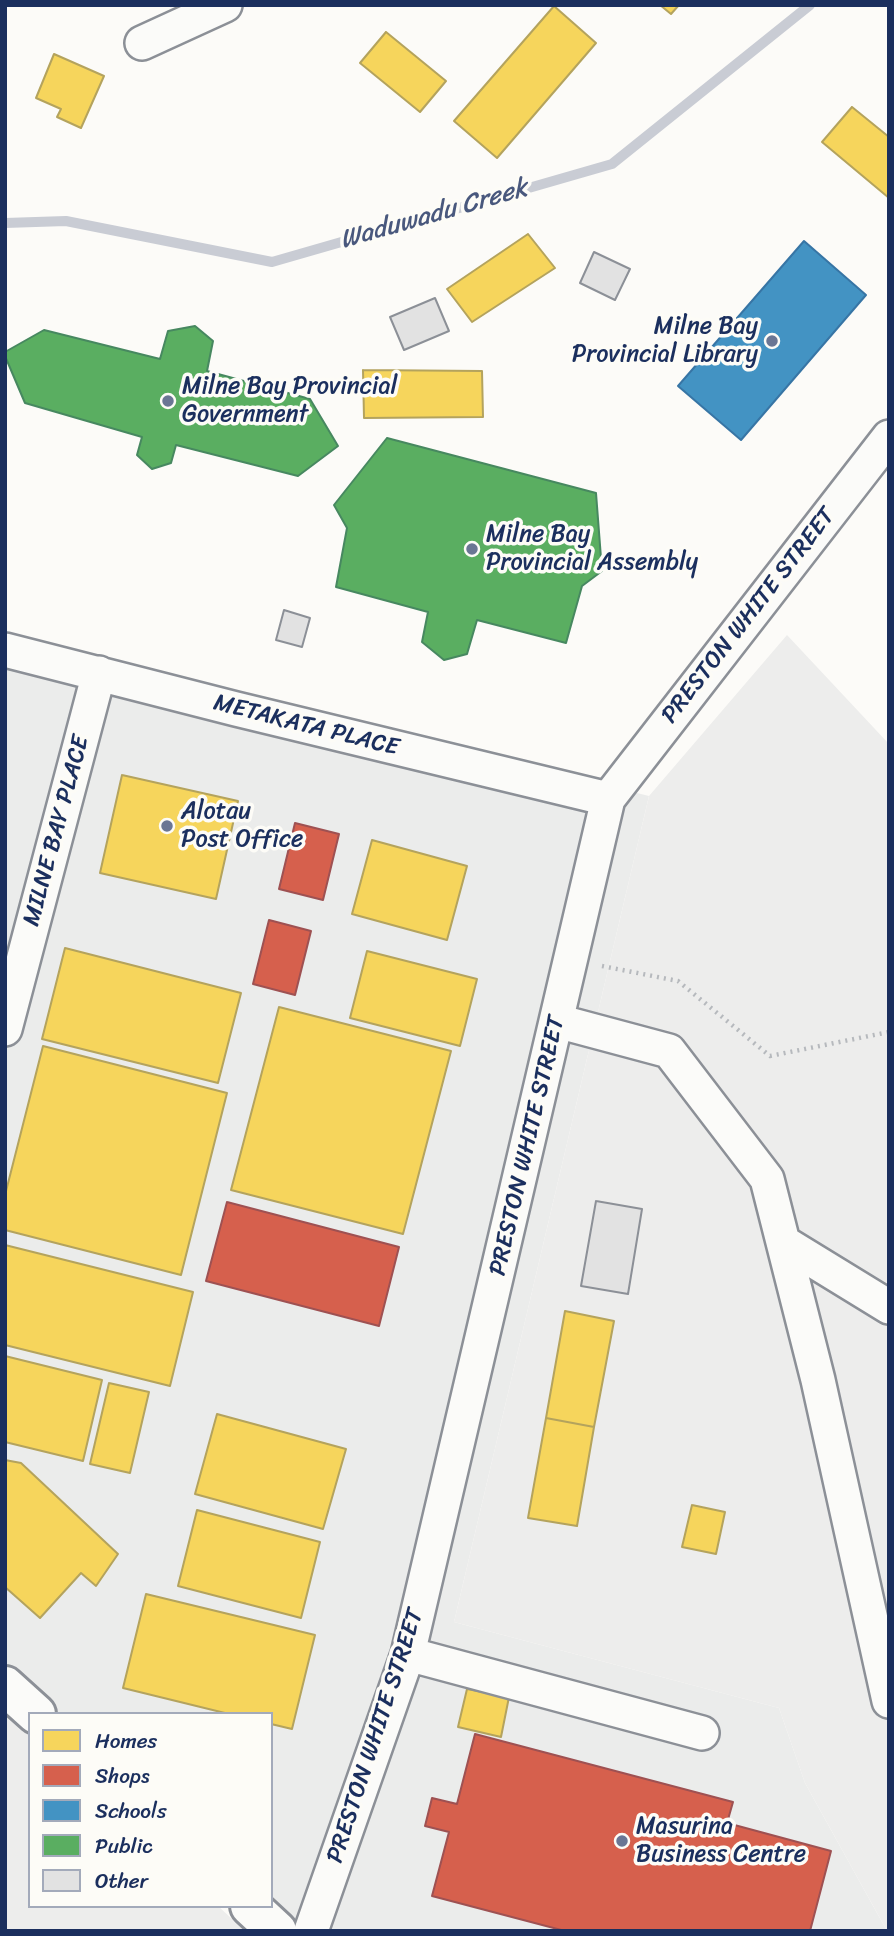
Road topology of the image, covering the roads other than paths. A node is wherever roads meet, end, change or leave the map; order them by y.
1 (225, 5) edge
2 (142, 43) dead end
3 (889, 437) edge
4 (5, 650) edge
5 (99, 673) junction
6 (608, 799) junction
7 (557, 1021) junction
8 (5, 1029) edge
9 (783, 1242) junction
10 (889, 1307) edge
11 (408, 1654) junction
12 (5, 1686) edge
13 (889, 1701) edge
14 (34, 1712) edge
15 (702, 1733) dead end
16 (252, 1908) edge
17 (277, 1931) edge
18 (311, 1931) edge

1 - 2 street
3 - 6 street, PRESTON WHITE STREET
4 - 5 street, METAKATA PLACE
5 - 6 street, METAKATA PLACE
5 - 8 street, MILNE BAY PLACE
6 - 7 street, PRESTON WHITE STREET
7 - 9 street
7 - 11 street, PRESTON WHITE STREET
9 - 10 street
9 - 13 street
11 - 15 street
11 - 18 street, PRESTON WHITE STREET
12 - 14 main road
16 - 17 main road

